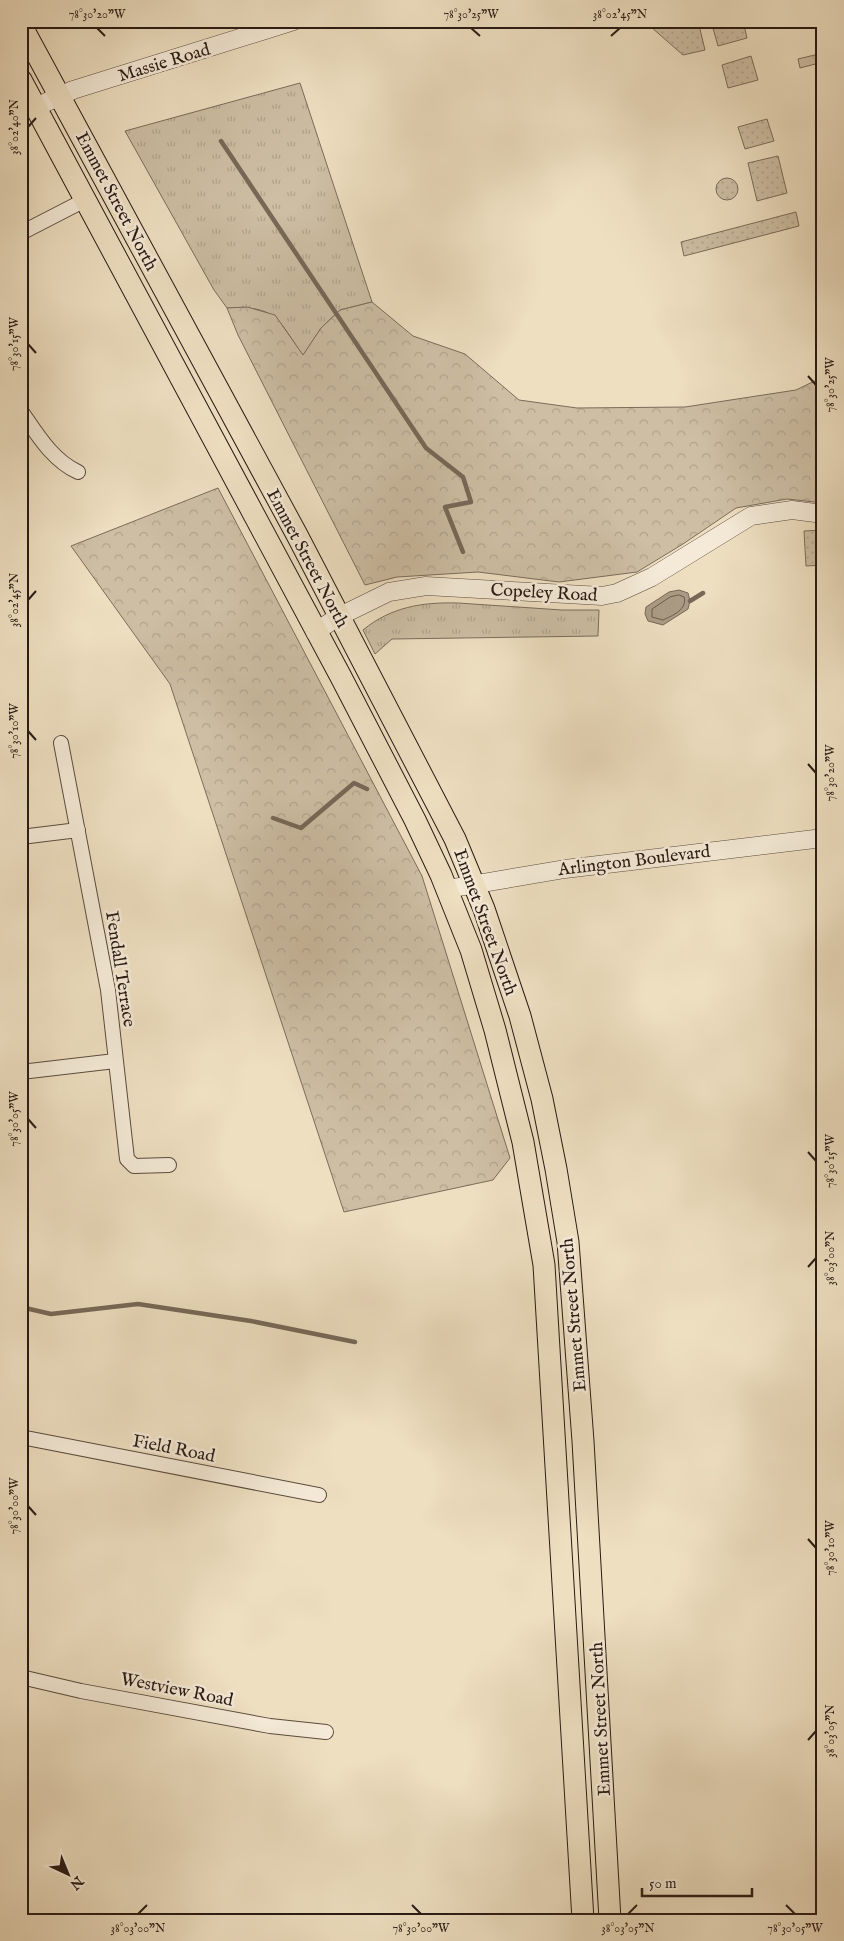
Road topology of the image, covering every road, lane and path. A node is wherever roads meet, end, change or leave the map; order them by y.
1 (294, 21) edge
2 (21, 25) edge
3 (21, 80) edge
4 (60, 95) junction
5 (36, 107) junction
6 (85, 200) junction
7 (21, 233) edge
8 (21, 411) edge
9 (78, 472) dead end
10 (823, 514) edge
11 (338, 616) junction
12 (316, 632) junction
13 (61, 743) dead end
14 (78, 830) junction
15 (21, 838) edge
16 (823, 838) edge
17 (475, 884) junction
18 (447, 889) junction
19 (115, 1061) junction
20 (21, 1072) edge
21 (169, 1165) dead end
22 (21, 1437) edge
23 (319, 1496) dead end
24 (21, 1677) edge
25 (326, 1732) dead end
26 (583, 1920) edge
27 (610, 1920) edge

1 - 4 street, Massie Road
2 - 4 main road, Emmet Street North
3 - 5 main road, Emmet Street North
4 - 5 street, Massie Road
4 - 11 main road, Emmet Street North
5 - 6 main road, Emmet Street North
6 - 7 street
6 - 12 main road, Emmet Street North
8 - 9 street
10 - 11 street, Copeley Road
11 - 12 street, Copeley Road
11 - 17 main road, Emmet Street North
12 - 18 main road, Emmet Street North
13 - 14 street, Fendall Terrace
14 - 15 street
14 - 19 street, Fendall Terrace
16 - 17 street, Arlington Boulevard
17 - 18 street, Arlington Boulevard
17 - 27 main road, Emmet Street North
18 - 26 main road, Emmet Street North
19 - 20 street
19 - 21 street, Fendall Terrace
22 - 23 street, Field Road
24 - 25 street, Westview Road

